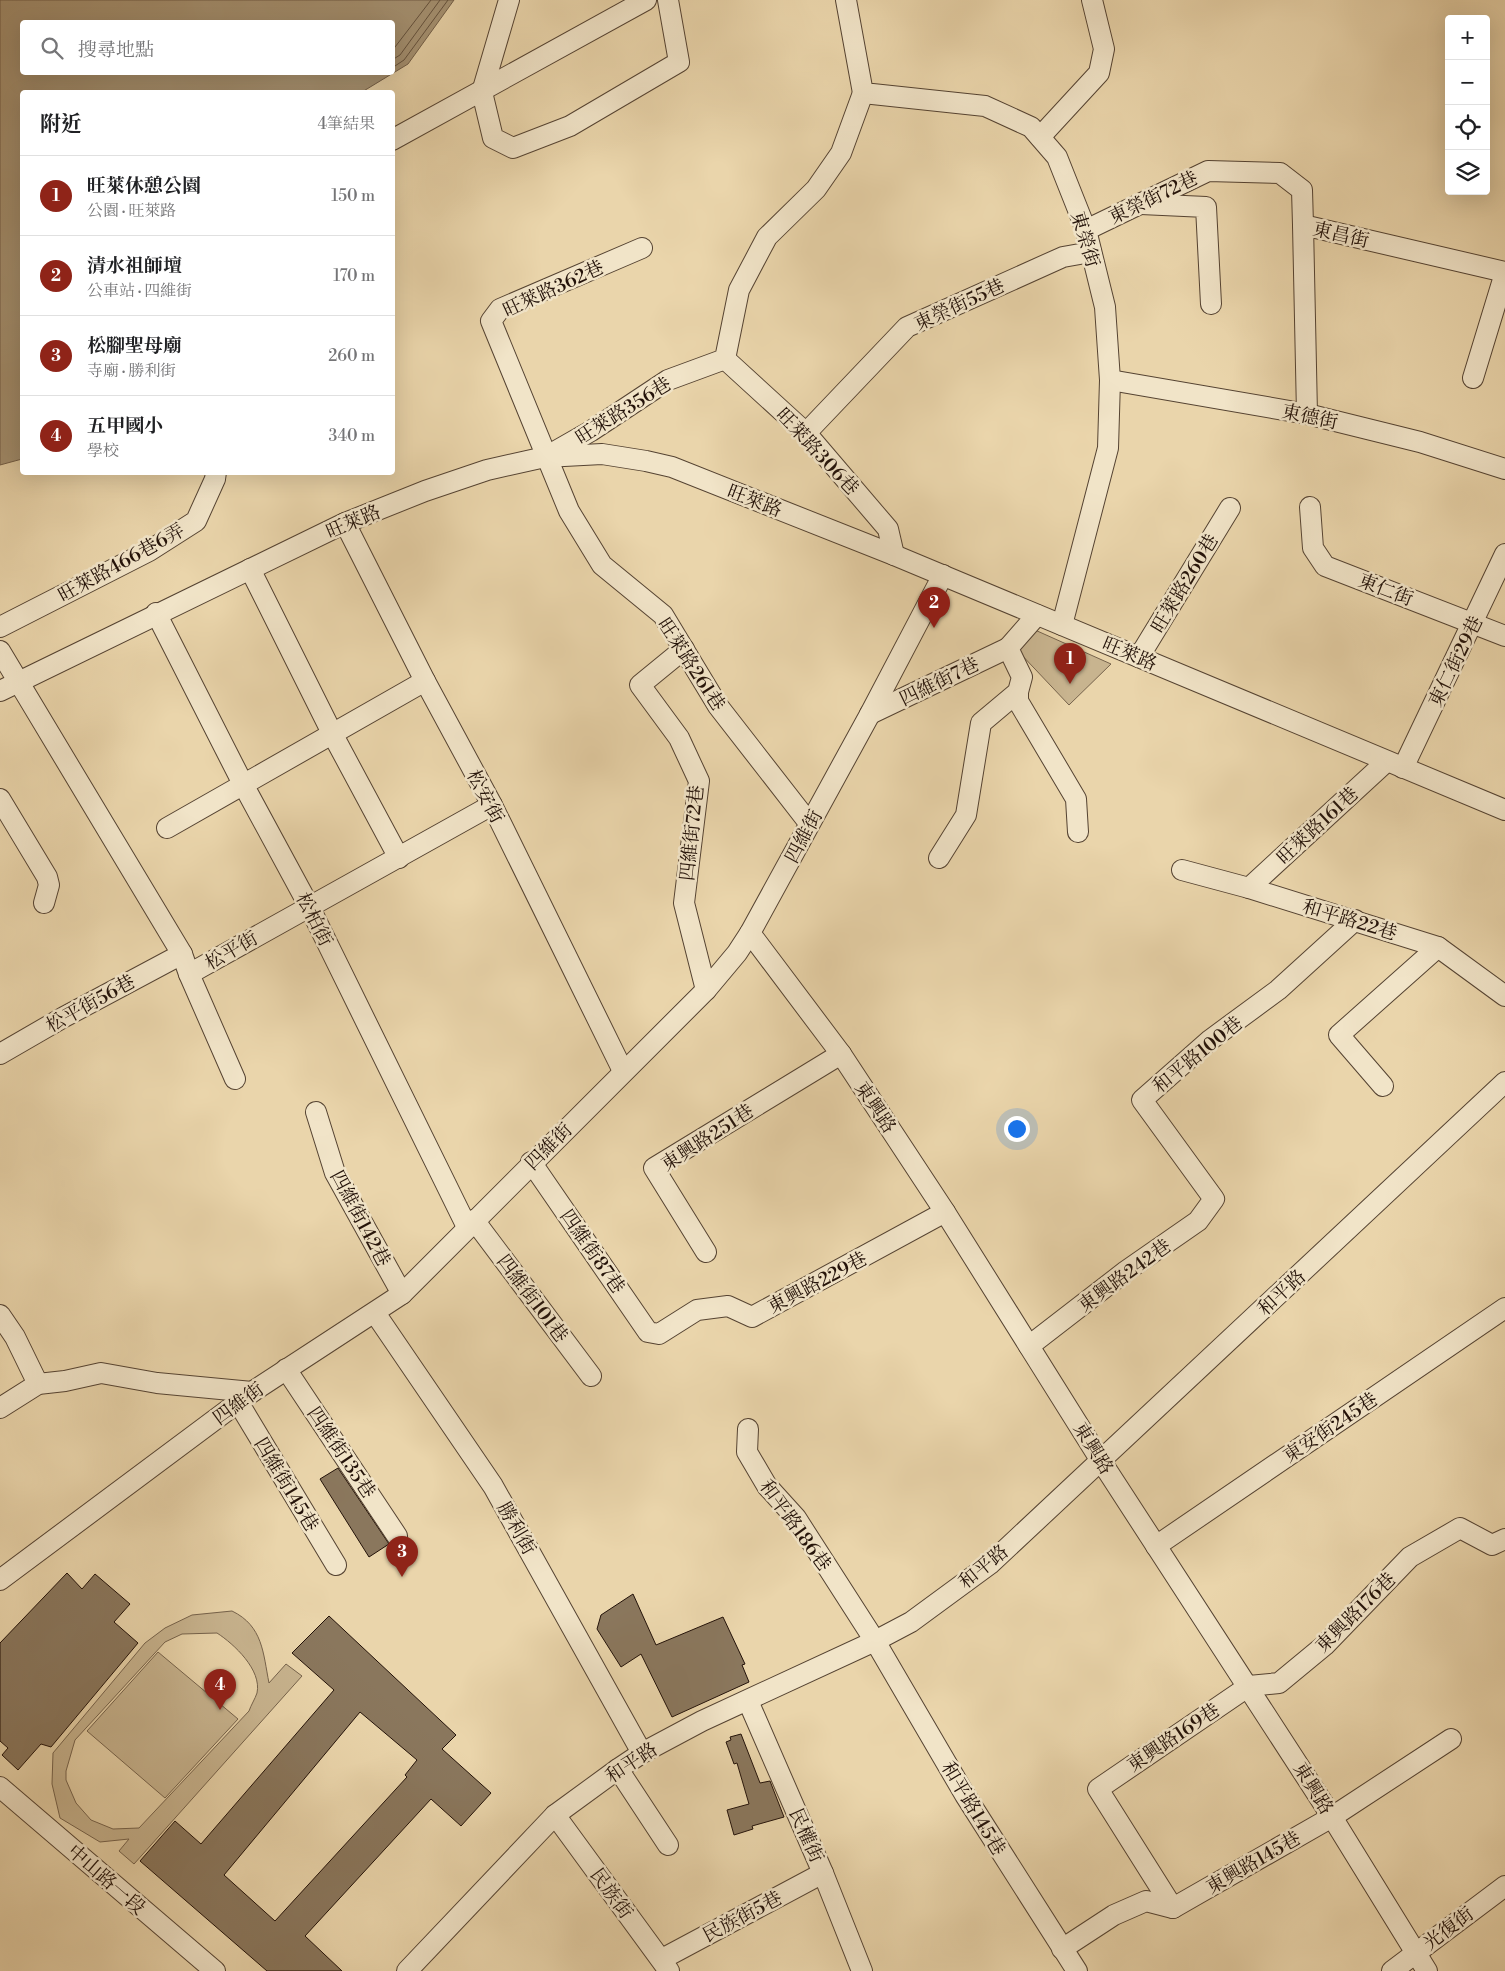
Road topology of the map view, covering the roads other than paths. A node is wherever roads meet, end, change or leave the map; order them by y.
1 (509, 0) edge
2 (646, 0) edge
3 (668, 0) edge
4 (846, 0) edge
5 (1092, 0) edge
6 (482, 92) junction
7 (864, 93) junction
8 (1040, 137) junction
9 (395, 138) edge
10 (1138, 204) junction
11 (1303, 225) junction
12 (1086, 230) junction
13 (642, 248) dead end
14 (1091, 252) junction
15 (1505, 273) edge
16 (1211, 304) dead end
17 (726, 359) junction
18 (1473, 378) dead end
19 (1110, 380) junction
20 (1307, 414) junction
21 (806, 433) junction
22 (546, 457) junction
23 (1505, 469) edge
24 (216, 475) edge
25 (1310, 507) dead end
26 (1230, 508) dead end
27 (345, 523) junction
28 (1505, 554) edge
29 (894, 555) junction
30 (250, 569) junction
31 (943, 575) junction
32 (156, 613) junction
33 (1037, 615) junction
34 (1062, 624) junction
35 (1473, 624) junction
36 (0, 627) edge
37 (1505, 636) edge
38 (1008, 648) junction
39 (684, 649) junction
40 (0, 651) edge
41 (1139, 657) junction
42 (19, 680) junction
43 (425, 681) junction
44 (0, 691) edge
45 (1018, 692) junction
46 (870, 714) junction
47 (333, 735) junction
48 (1395, 765) junction
49 (244, 786) junction
50 (0, 799) edge
51 (492, 805) junction
52 (1501, 809) edge
53 (809, 823) junction
54 (1505, 826) edge
55 (167, 828) dead end
56 (1078, 832) dead end
57 (399, 858) junction
58 (939, 858) dead end
59 (1182, 870) dead end
60 (1249, 888) junction
61 (44, 902) dead end
62 (309, 906) junction
63 (1355, 920) junction
64 (750, 933) junction
65 (1438, 947) junction
66 (182, 954) junction
67 (189, 974) junction
68 (706, 990) junction
69 (1505, 996) edge
70 (0, 1054) edge
71 (841, 1054) junction
72 (623, 1071) junction
73 (235, 1079) dead end
74 (1505, 1082) edge
75 (1383, 1086) dead end
76 (316, 1112) dead end
77 (531, 1162) junction
78 (1214, 1199) joint
79 (945, 1212) junction
80 (471, 1224) junction
81 (706, 1252) dead end
82 (402, 1294) junction
83 (1505, 1308) edge
84 (375, 1313) junction
85 (0, 1315) edge
86 (659, 1334) joint
87 (1029, 1346) junction
88 (286, 1369) junction
89 (591, 1376) dead end
90 (38, 1384) junction
91 (245, 1397) junction
92 (0, 1408) edge
93 (748, 1429) dead end
94 (1101, 1461) junction
95 (397, 1536) dead end
96 (1505, 1539) edge
97 (1156, 1546) junction
98 (336, 1565) dead end
99 (0, 1580) edge
100 (875, 1642) junction
101 (1249, 1686) junction
102 (748, 1701) junction
103 (1451, 1739) dead end
104 (642, 1753) junction
105 (618, 1769) junction
106 (0, 1787) edge
107 (555, 1815) junction
108 (1332, 1817) junction
109 (668, 1844) dead end
110 (824, 1873) junction
111 (1505, 1886) edge
112 (1173, 1908) junction
113 (1062, 1949) junction
114 (1415, 1954) junction
115 (665, 1965) edge
116 (214, 1971) edge
117 (407, 1971) edge
118 (862, 1971) edge
119 (1077, 1971) edge
120 (1392, 1971) edge
121 (1427, 1971) edge

1 - 6 street
2 - 6 street
3 - 6 street
4 - 7 street
5 - 8 street
6 - 9 street
7 - 8 street, 東榮街
7 - 17 street
8 - 12 street, 東榮街
10 - 11 street, 東榮街72巷
10 - 12 street, 東榮街72巷
10 - 16 street
11 - 15 street, 東昌街
11 - 20 street, 東昌街
12 - 14 street, 東榮街
13 - 22 street, 旺萊路362巷
14 - 19 street, 東榮街
14 - 21 street, 東榮街55巷
15 - 18 street
17 - 21 street, 旺萊路306巷
17 - 22 street, 旺萊路356巷
19 - 20 street, 東德街
19 - 34 street, 東榮街
20 - 23 street, 東德街
21 - 29 street, 旺萊路306巷
22 - 27 street, 旺萊路
22 - 29 street, 旺萊路
22 - 39 street, 旺萊路261巷
24 - 36 street, 旺萊路466巷6弄
25 - 35 street, 東仁街
26 - 41 street, 旺萊路260巷
27 - 30 street, 旺萊路
27 - 43 street, 松安街
28 - 35 street, 東仁街29巷
29 - 31 street, 旺萊路
30 - 32 street, 旺萊路
30 - 47 street
31 - 33 street, 旺萊路
31 - 46 street, 四維街
32 - 42 street, 旺萊路
32 - 49 street, 松柏街
33 - 34 street, 旺萊路
33 - 38 street
34 - 41 street, 旺萊路
35 - 37 street, 東仁街
35 - 48 street, 東仁街29巷
38 - 45 street
38 - 46 street, 四維街7巷
39 - 53 street, 旺萊路261巷
39 - 68 street, 四維街72巷
40 - 42 street, 松平街
41 - 48 street, 旺萊路
42 - 44 street, 旺萊路
42 - 66 street, 松平街
43 - 47 street
43 - 51 street, 松安街
45 - 56 street
45 - 58 street
46 - 53 street, 四維街
47 - 49 street
47 - 57 street
48 - 52 street, 旺萊路
48 - 60 street, 旺萊路161巷
49 - 55 street
49 - 62 street, 松柏街
50 - 61 street
51 - 57 street, 松平街
51 - 72 street, 松安街
52 - 54 street
53 - 64 street, 四維街
57 - 62 street, 松平街
59 - 60 street, 和平路22巷
60 - 63 street, 和平路22巷
62 - 67 street, 松平街
62 - 80 street, 松柏街
63 - 65 street, 和平路22巷
63 - 78 street, 和平路100巷
64 - 68 street, 四維街
64 - 71 street, 東興路
65 - 69 street, 和平路22巷
65 - 75 street
66 - 67 street, 松平街
66 - 70 street, 松平街56巷
67 - 73 street
68 - 72 street, 四維街
71 - 79 street, 東興路
71 - 81 street, 東興路251巷
72 - 77 street, 四維街
74 - 94 street, 和平路
76 - 82 street, 四維街142巷
77 - 80 street, 四維街
77 - 86 street, 四維街87巷
78 - 87 street, 東興路242巷
79 - 86 street, 東興路229巷
79 - 87 street, 東興路
80 - 82 street, 四維街
80 - 89 street, 四維街101巷
82 - 84 street, 四維街
83 - 97 street, 東安街245巷
84 - 88 street, 四維街
84 - 104 street, 勝利街
85 - 90 street
87 - 94 street, 東興路
88 - 91 street, 四維街
88 - 95 street, 四維街135巷
90 - 91 street
90 - 92 street
91 - 98 street, 四維街145巷
91 - 99 street, 四維街
93 - 100 street, 和平路186巷
94 - 97 street, 東興路
94 - 100 street, 和平路
96 - 101 street, 東興路176巷
97 - 101 street, 東興路
100 - 102 street, 和平路
100 - 113 street, 和平路145巷
101 - 108 street, 東興路
101 - 112 street, 東興路169巷
102 - 104 street, 和平路
102 - 110 street, 民權街
103 - 108 street, 東興路145巷
104 - 105 street, 和平路
105 - 107 street, 和平路
105 - 109 street
106 - 116 street, 中山路一段
107 - 115 street, 民族街
107 - 117 street, 和平路
108 - 112 street, 東興路145巷
108 - 114 street, 東興路
110 - 115 street, 民族街5巷
110 - 118 street, 民權街
111 - 114 street, 光復街
112 - 113 street
113 - 119 street, 和平路145巷
114 - 120 street, 光復街
114 - 121 street, 東興路

